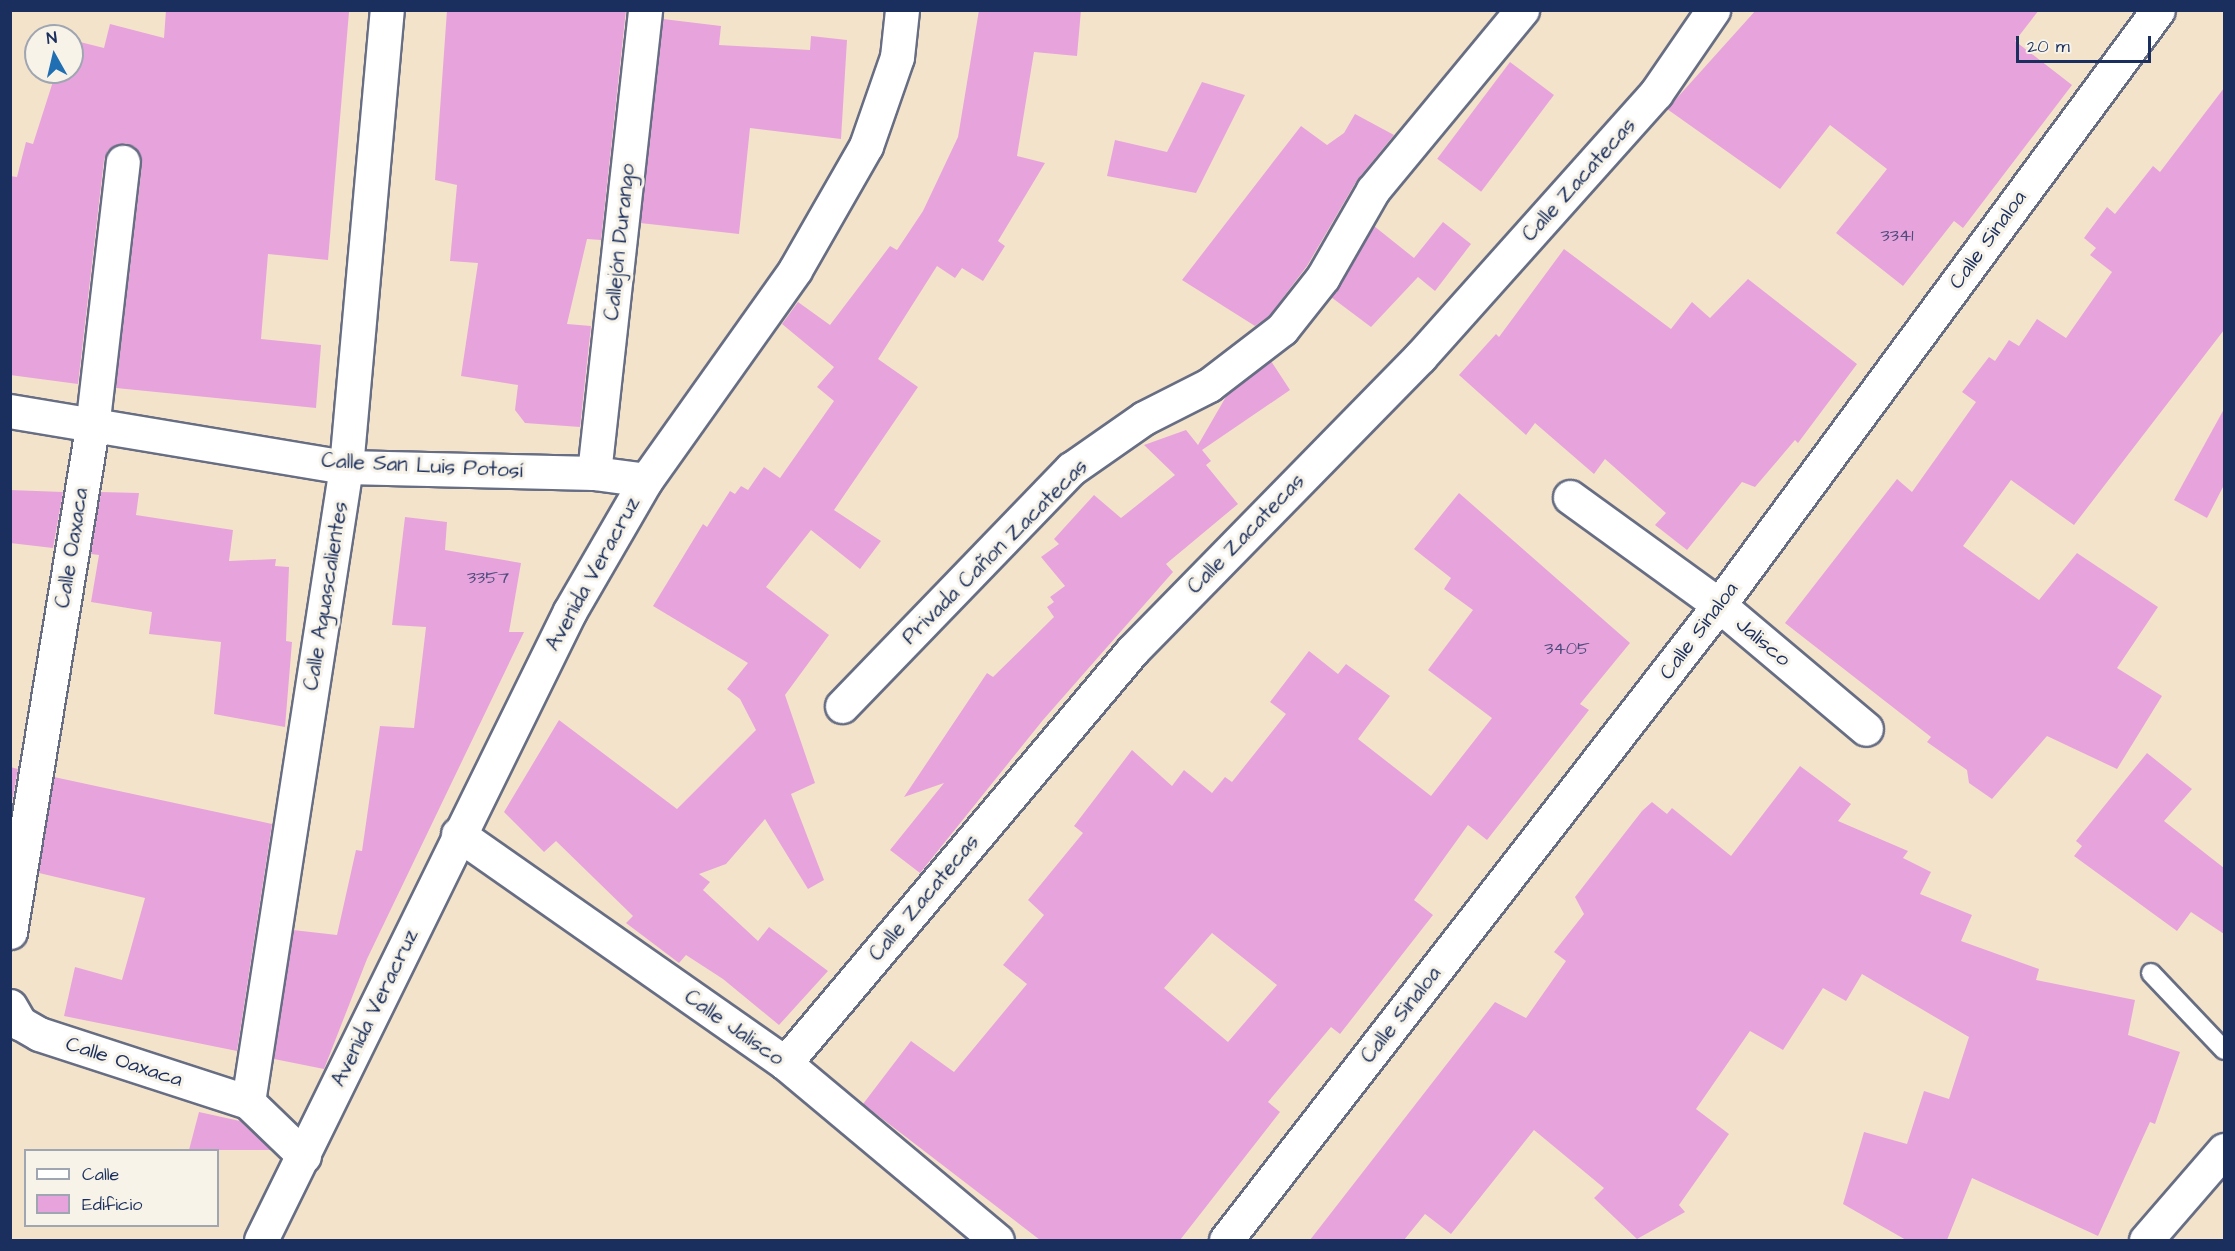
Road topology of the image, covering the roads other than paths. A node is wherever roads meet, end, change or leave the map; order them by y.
1 (387, 10) edge
2 (645, 10) edge
3 (902, 10) edge
4 (1522, 10) edge
5 (1713, 10) edge
6 (2158, 10) edge
7 (123, 162) dead end
8 (10, 411) edge
9 (92, 428) junction
10 (346, 466) junction
11 (594, 473) junction
12 (646, 480) junction
13 (1570, 497) dead end
14 (1719, 604) junction
15 (842, 706) dead end
16 (1866, 729) dead end
17 (458, 834) junction
18 (10, 932) edge
19 (2151, 973) dead end
20 (10, 1006) edge
21 (2224, 1050) edge
22 (785, 1063) junction
23 (248, 1102) junction
24 (2224, 1150) edge
25 (304, 1156) junction
26 (261, 1240) edge
27 (997, 1240) edge
28 (1226, 1240) edge
29 (2146, 1240) edge

1 - 10 street, Calle Aguascalientes
2 - 11 street, Callejón Durango
3 - 12 street, Avenida Veracruz
4 - 15 street, Privada Cañon Zacatecas
5 - 22 street, Calle Zacatecas
6 - 14 street, Calle Sinaloa
7 - 9 street, Calle Oaxaca
8 - 9 street, Calle San Luis Potosí
9 - 10 street, Calle San Luis Potosí
9 - 18 street, Calle Oaxaca
10 - 11 street, Calle San Luis Potosí
10 - 23 street, Calle Aguascalientes
11 - 12 street, Calle San Luis Potosí
12 - 17 street, Avenida Veracruz
13 - 14 street, Jalisco
14 - 16 street, Jalisco
14 - 28 street, Calle Sinaloa
17 - 22 street, Calle Jalisco
17 - 25 street, Avenida Veracruz
19 - 21 lane
20 - 23 street, Calle Oaxaca
22 - 27 street, Calle Jalisco
23 - 25 street
24 - 29 street
25 - 26 street, Avenida Veracruz

